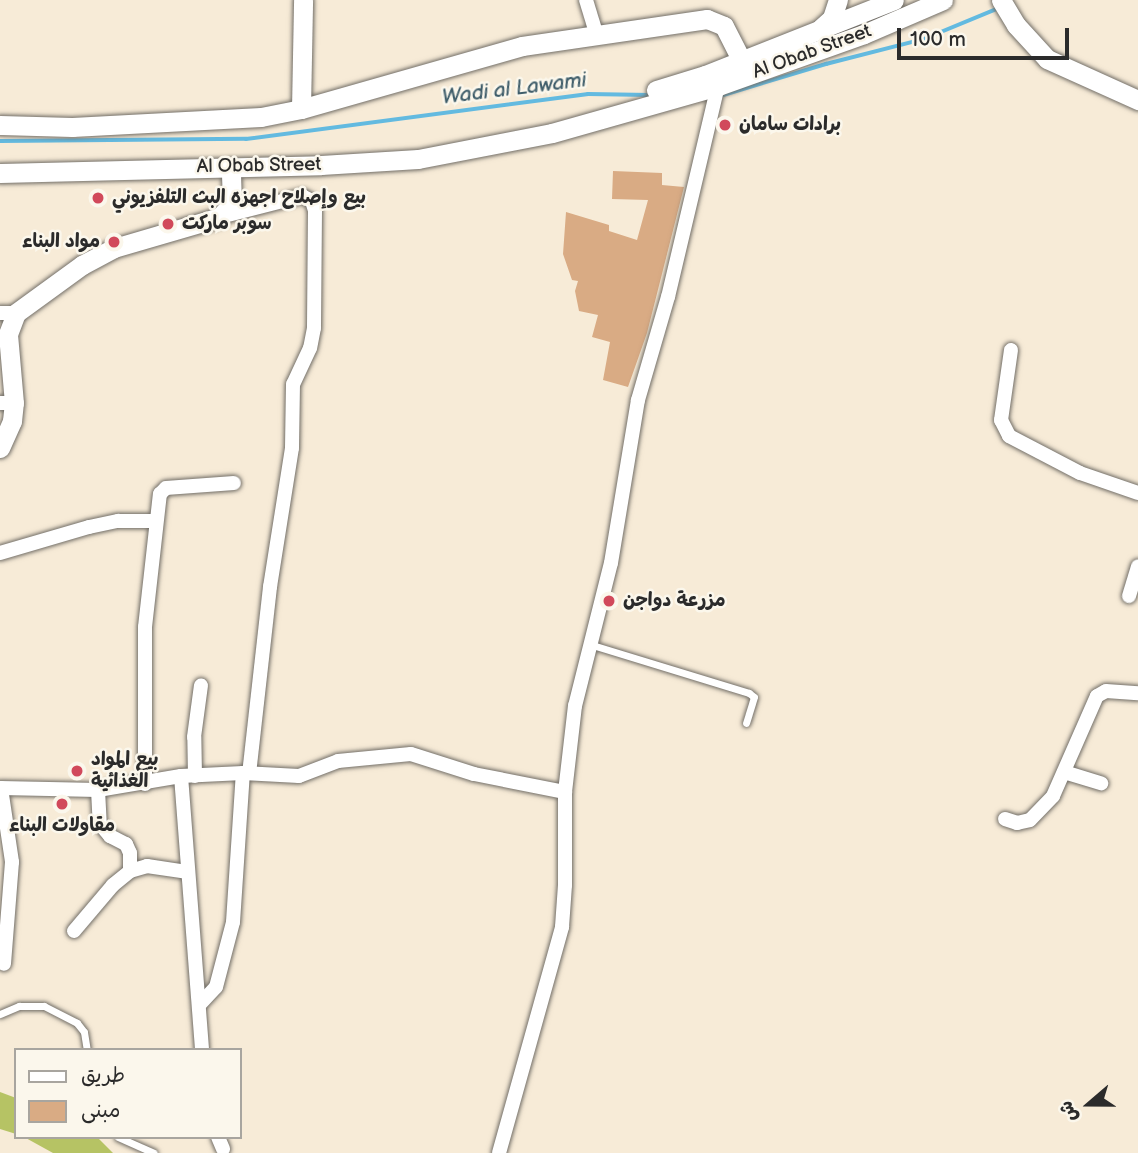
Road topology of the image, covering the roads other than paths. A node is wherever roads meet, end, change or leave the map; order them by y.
1 (303, 0) edge
2 (586, 0) edge
3 (838, 0) edge
4 (943, 0) edge
5 (1001, 0) edge
6 (852, 8) edge
7 (898, 9) edge
8 (820, 30) junction
9 (596, 33) junction
10 (741, 60) junction
11 (791, 60) junction
12 (718, 86) junction
13 (640, 95) junction
14 (1138, 100) edge
15 (301, 109) junction
16 (0, 125) edge
17 (517, 140) junction
18 (231, 167) junction
19 (0, 173) edge
20 (220, 218) junction
21 (8, 313) edge
22 (1012, 350) dead end
23 (7, 403) edge
24 (0, 448) edge
25 (233, 483) dead end
26 (1138, 493) edge
27 (155, 522) junction
28 (0, 553) edge
29 (1138, 566) edge
30 (1129, 596) dead end
31 (588, 644) junction
32 (201, 685) dead end
33 (1138, 693) edge
34 (746, 723) dead end
35 (1065, 772) junction
36 (246, 773) junction
37 (188, 776) junction
38 (1101, 783) dead end
39 (145, 784) junction
40 (0, 788) edge
41 (98, 790) junction
42 (565, 792) junction
43 (1005, 819) dead end
44 (130, 871) junction
45 (187, 872) junction
46 (6, 891) edge
47 (74, 931) dead end
48 (4, 964) dead end
49 (200, 1004) junction
50 (0, 1014) edge
51 (87, 1048) edge
52 (202, 1048) edge
53 (122, 1139) edge
54 (154, 1153) edge
55 (499, 1153) edge

1 - 15 main road
2 - 9 street
3 - 8 main road
4 - 7 main road, Al Obab Street
5 - 14 main road
6 - 7 main road
6 - 8 main road, Al Obab Street
6 - 11 main road
7 - 11 main road, Al Obab Street
8 - 10 main road, Al Obab Street
9 - 10 main road
9 - 15 main road
10 - 12 main road
10 - 13 main road, Al Obab Street
11 - 12 main road, Al Obab Street
12 - 13 main road
12 - 17 main road, Al Obab Street
12 - 31 street
13 - 17 main road, Al Obab Street
15 - 16 main road
17 - 18 main road, Al Obab Street
18 - 19 main road, Al Obab Street
18 - 20 main road
20 - 21 main road
20 - 36 street
21 - 23 main road
22 - 26 street
23 - 24 main road
25 - 27 street
27 - 28 street
27 - 39 street
29 - 30 street
31 - 34 lane
31 - 42 street
32 - 37 street
33 - 35 street
35 - 38 street
35 - 43 street
36 - 37 street
36 - 42 street
36 - 49 street
37 - 39 street
37 - 45 street
39 - 41 street
40 - 41 street
40 - 46 street
41 - 44 street
42 - 55 street
44 - 45 street
44 - 47 street
45 - 49 street
46 - 48 street
49 - 52 street
50 - 51 lane
53 - 54 lane

